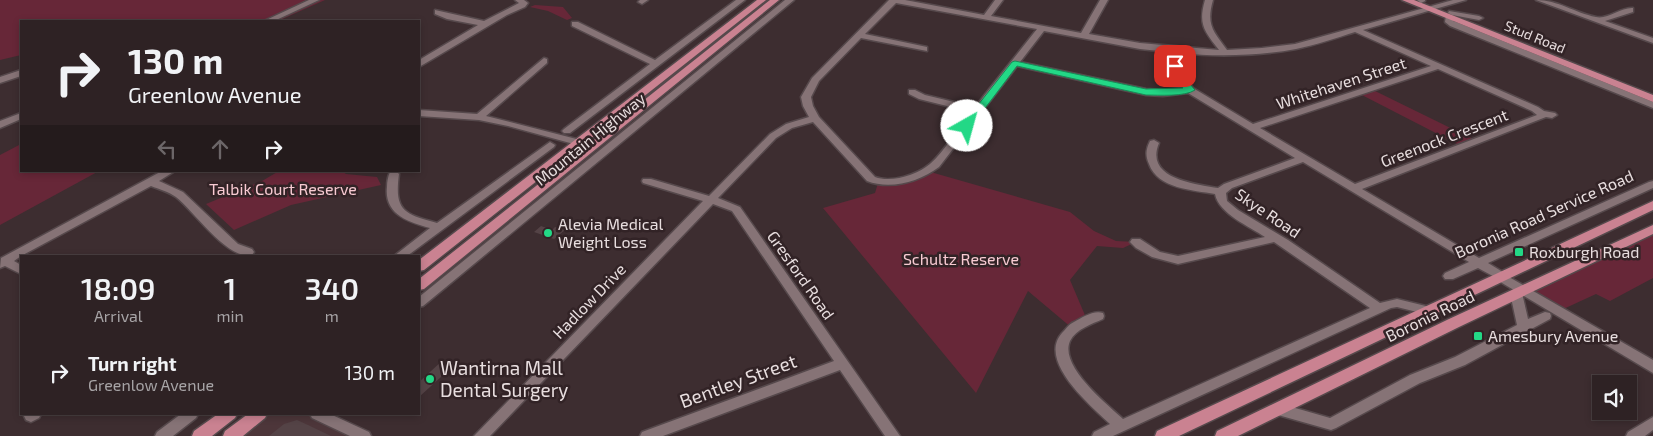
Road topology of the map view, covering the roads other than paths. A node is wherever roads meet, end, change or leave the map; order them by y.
1 (315, 0) edge
2 (520, 0) edge
3 (741, 0) edge
4 (893, 0) edge
5 (999, 0) edge
6 (1104, 0) edge
7 (1209, 0) edge
8 (1400, 0) edge
9 (1462, 0) edge
10 (1540, 0) edge
11 (783, 1) edge
12 (1416, 3) edge
13 (762, 5) edge
14 (1433, 8) junction
15 (1630, 10) dead end
16 (1450, 11) junction
17 (438, 12) dead end
18 (1462, 12) dead end
19 (986, 17) junction
20 (270, 20) edge
21 (1597, 20) junction
22 (574, 23) dead end
23 (486, 24) junction
24 (1042, 28) junction
25 (1357, 30) junction
26 (860, 36) junction
27 (1084, 36) junction
28 (1653, 41) edge
29 (924, 49) dead end
30 (1173, 50) junction
31 (1225, 53) junction
32 (421, 61) edge
33 (544, 61) dead end
34 (1015, 63) junction
35 (656, 64) junction
36 (1439, 66) junction
37 (20, 73) edge
38 (0, 80) edge
39 (1190, 90) junction
40 (912, 92) dead end
41 (1653, 92) edge
42 (1653, 99) edge
43 (1653, 105) edge
44 (978, 111) junction
45 (420, 113) edge
46 (20, 116) edge
47 (479, 117) junction
48 (815, 118) junction
49 (0, 125) edge
50 (1252, 127) junction
51 (567, 131) dead end
52 (1154, 143) dead end
53 (586, 144) junction
54 (550, 145) dead end
55 (1304, 158) junction
56 (168, 172) edge
57 (394, 174) dead end
58 (647, 181) dead end
59 (151, 182) junction
60 (1653, 184) edge
61 (1354, 188) junction
62 (1220, 192) junction
63 (711, 199) junction
64 (1653, 205) edge
65 (439, 227) junction
66 (1653, 229) edge
67 (1275, 238) junction
68 (1136, 242) dead end
69 (248, 252) dead end
70 (401, 255) edge
71 (2, 263) edge
72 (1479, 263) junction
73 (420, 266) edge
74 (20, 270) edge
75 (438, 270) junction
76 (1449, 276) dead end
77 (1502, 277) junction
78 (420, 285) edge
79 (1520, 292) junction
80 (420, 302) edge
81 (1379, 308) junction
82 (1429, 311) junction
83 (1098, 316) dead end
84 (1545, 316) dead end
85 (1524, 328) junction
86 (843, 363) junction
87 (1653, 367) edge
88 (1278, 409) junction
89 (190, 415) edge
90 (228, 415) edge
91 (258, 415) edge
92 (319, 415) edge
93 (1653, 423) edge
94 (1121, 426) junction
95 (162, 436) edge
96 (200, 436) edge
97 (231, 436) edge
98 (364, 436) edge
99 (481, 436) edge
100 (647, 436) edge
101 (893, 436) edge
102 (1099, 436) edge
103 (1163, 436) edge
104 (1223, 436) edge
105 (1633, 436) edge

1 - 20 street
2 - 23 street
3 - 35 street
4 - 19 street
4 - 26 street
5 - 19 street
6 - 27 street
7 - 31 street
8 - 12 street
9 - 16 street
10 - 21 street
11 - 13 main road, Mountain Highway
11 - 80 street, Mountain Highway
12 - 14 main road, Stud Road
12 - 25 street
13 - 53 main road, Mountain Highway
13 - 53 main road, Mountain Highway
14 - 16 main road, Stud Road
14 - 16 street
15 - 21 street
16 - 18 street
16 - 41 main road, Stud Road
16 - 42 main road, Stud Road
16 - 43 street
17 - 23 street
19 - 24 street
21 - 28 street
22 - 35 street
23 - 32 street
24 - 27 street
24 - 34 street
25 - 31 street
25 - 36 street, Greenock Crescent
26 - 29 street
26 - 48 street
27 - 30 street
30 - 31 street
30 - 39 street
33 - 47 street
34 - 39 street
34 - 44 street
35 - 51 street
36 - 50 street, Whitehaven Street
36 - 61 street, Greenock Crescent
37 - 38 street
39 - 50 street
40 - 44 street
44 - 48 street
45 - 47 street
46 - 49 street
47 - 53 street
48 - 63 street, Hadlow Drive
50 - 55 street
52 - 62 street
53 - 73 main road, Mountain Highway
53 - 75 main road, Mountain Highway
54 - 65 street, Mountain Highway
55 - 61 street
55 - 62 street, Skye Road
56 - 59 street
57 - 65 street
58 - 63 street, Gresford Road
59 - 69 street
59 - 71 street
60 - 72 street, Boronia Road Service Road
61 - 72 street
62 - 67 street, Skye Road
63 - 86 street, Gresford Road
63 - 99 street, Hadlow Drive
64 - 77 main road, Boronia Road
65 - 70 street, Mountain Highway
66 - 79 main road, Boronia Road
67 - 68 street
67 - 81 street, Skye Road
71 - 74 street
72 - 76 street, Boronia Road Service Road
72 - 77 street
73 - 75 main road
75 - 78 main road, Mountain Highway
77 - 79 street
77 - 82 main road, Boronia Road
79 - 85 street
79 - 87 street
79 - 88 main road, Boronia Road
81 - 82 street, Boronia Road
81 - 94 street, Boronia Road
82 - 103 main road, Boronia Road
83 - 94 street
84 - 85 street
85 - 88 street
86 - 100 street, Bentley Street
86 - 101 street, Gresford Road
88 - 104 main road, Boronia Road
89 - 95 street
90 - 96 main road
91 - 97 main road
92 - 98 street
93 - 105 street
94 - 102 street, Boronia Road

